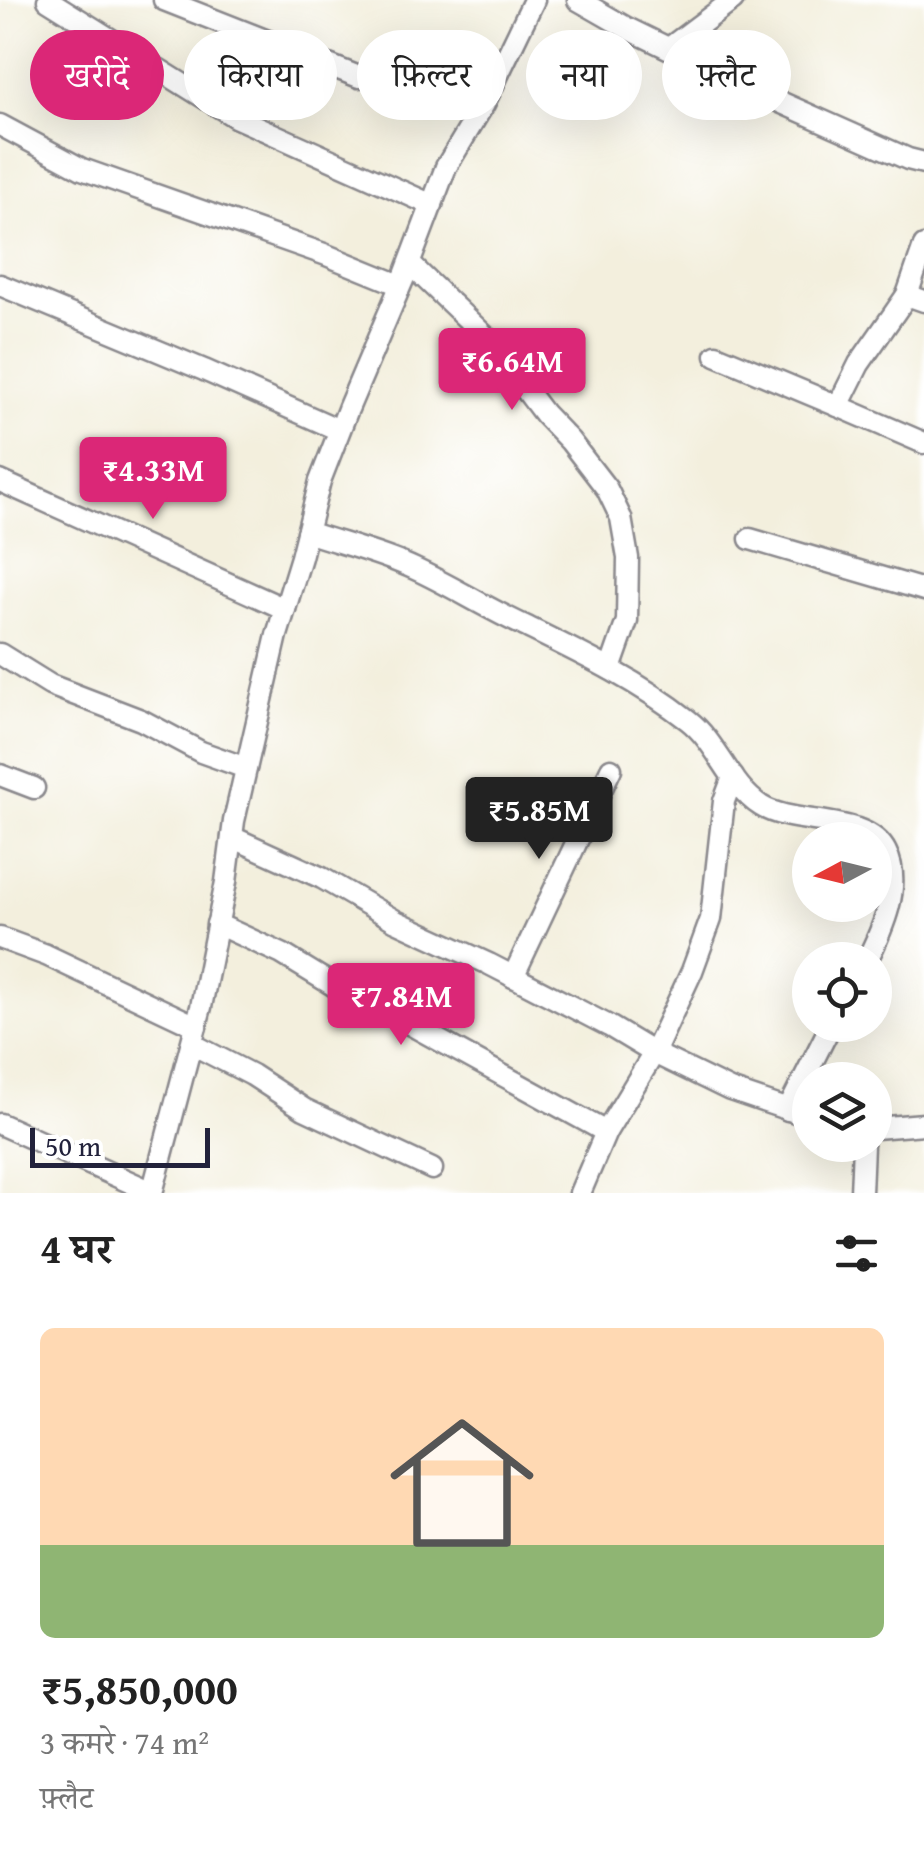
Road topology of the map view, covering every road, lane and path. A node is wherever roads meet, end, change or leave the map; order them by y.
1 (48, 0) edge
2 (164, 0) edge
3 (534, 0) edge
4 (578, 0) edge
5 (733, 0) edge
6 (693, 30) edge
7 (662, 45) edge
8 (357, 76) edge
9 (791, 106) edge
10 (0, 125) edge
11 (924, 163) edge
12 (432, 204) junction
13 (924, 246) edge
14 (410, 264) junction
15 (0, 285) edge
16 (400, 285) junction
17 (916, 298) edge
18 (716, 355) dead end
19 (838, 406) junction
20 (339, 430) junction
21 (924, 443) edge
22 (0, 481) edge
23 (307, 532) junction
24 (750, 539) dead end
25 (924, 590) edge
26 (285, 610) junction
27 (0, 654) edge
28 (610, 669) junction
29 (246, 768) junction
30 (611, 769) dead end
31 (0, 775) edge
32 (733, 777) junction
33 (34, 788) dead end
34 (232, 837) junction
35 (216, 924) junction
36 (0, 938) edge
37 (875, 942) edge
38 (513, 976) junction
39 (194, 1035) junction
40 (822, 1042) edge
41 (654, 1053) junction
42 (788, 1110) junction
43 (792, 1111) edge
44 (0, 1124) edge
45 (924, 1124) edge
46 (892, 1127) edge
47 (606, 1132) junction
48 (862, 1162) edge
49 (432, 1169) dead end
50 (152, 1192) edge
51 (580, 1193) edge
52 (861, 1193) edge

1 - 12 street
2 - 8 street
3 - 12 street
4 - 7 street
5 - 6 street
9 - 11 street
10 - 16 street
12 - 14 street
13 - 17 street
14 - 16 street
14 - 28 street
15 - 20 street
16 - 20 street
17 - 19 street
18 - 19 street
19 - 21 street
20 - 23 street
22 - 26 street
23 - 26 street
23 - 28 street
24 - 25 street
26 - 29 street
27 - 29 street
28 - 32 street
29 - 34 street
30 - 38 street
31 - 33 street
32 - 37 street
32 - 41 street
34 - 35 street
34 - 38 street
35 - 39 street
35 - 47 street
36 - 39 street
38 - 41 street
39 - 49 street
39 - 50 street
40 - 42 street
41 - 42 street
41 - 47 street
42 - 43 street
44 - 50 street
45 - 46 street
47 - 51 street
48 - 52 street

